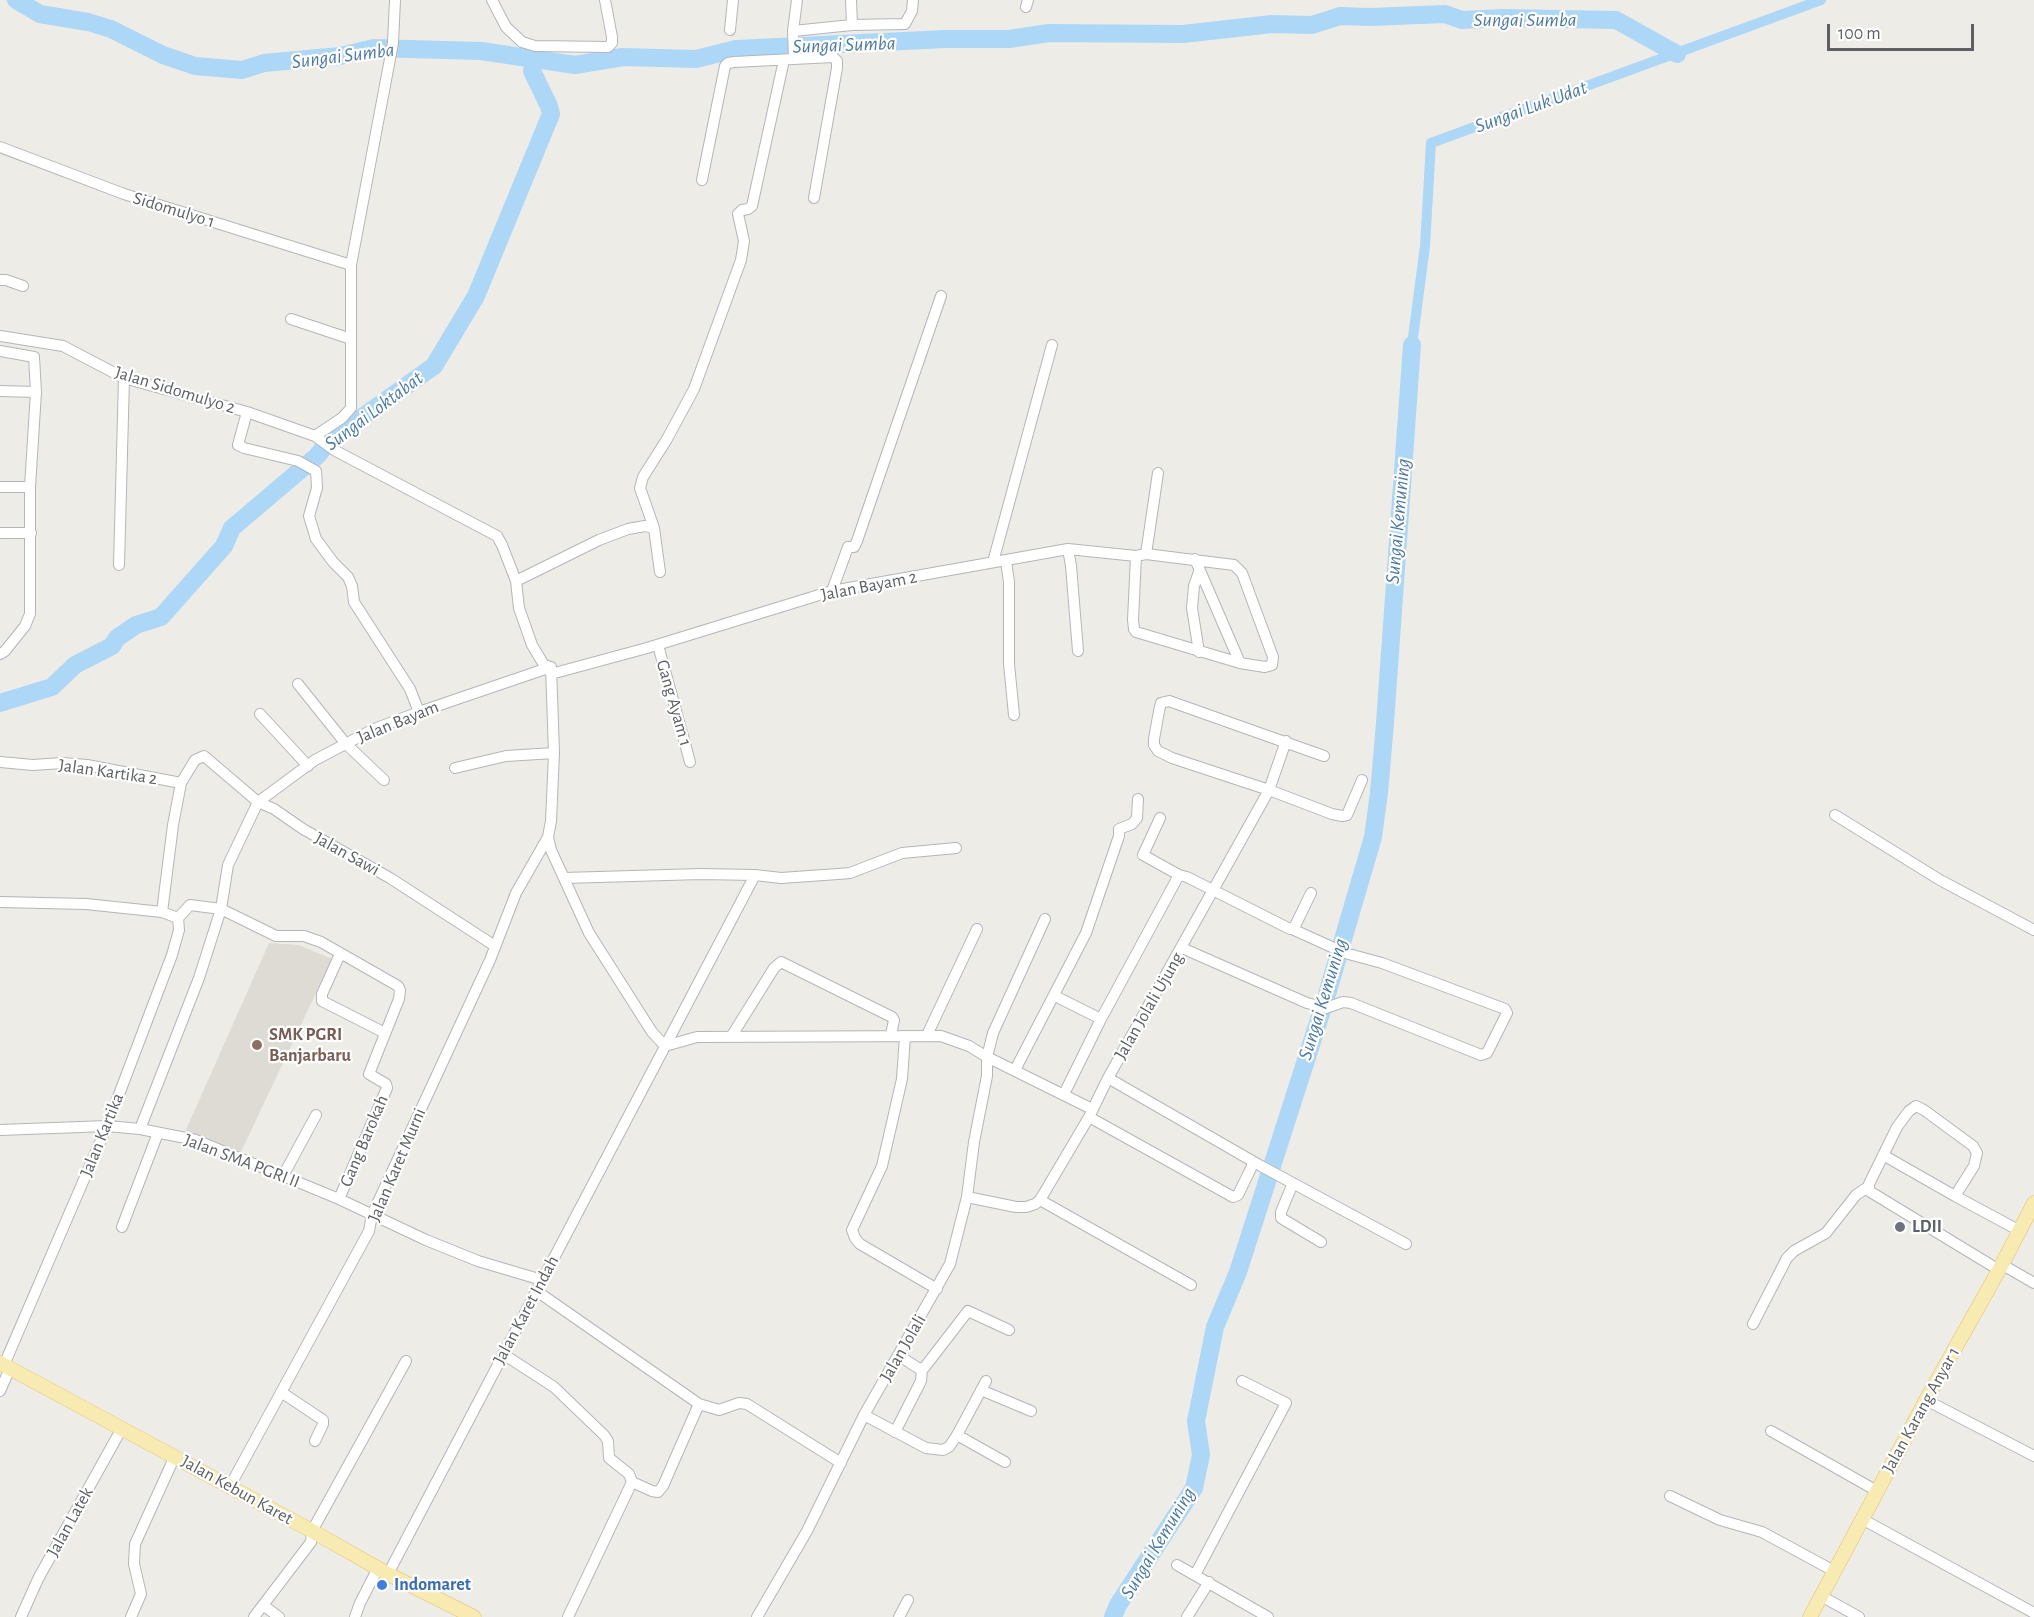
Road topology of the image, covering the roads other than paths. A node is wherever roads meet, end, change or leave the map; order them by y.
1 (395, 0) edge
2 (492, 0) edge
3 (605, 0) edge
4 (733, 0) edge
5 (797, 0) edge
6 (851, 0) edge
7 (914, 0) edge
8 (852, 25) junction
9 (730, 30) dead end
10 (793, 34) junction
11 (790, 58) junction
12 (0, 147) edge
13 (702, 180) dead end
14 (814, 198) dead end
15 (351, 265) junction
16 (0, 280) edge
17 (22, 286) dead end
18 (941, 296) dead end
19 (291, 319) dead end
20 (0, 336) edge
21 (351, 339) junction
22 (1052, 345) dead end
23 (0, 351) edge
24 (124, 378) junction
25 (0, 391) edge
26 (36, 392) junction
27 (247, 412) junction
28 (316, 437) junction
29 (1158, 473) dead end
30 (0, 487) edge
31 (30, 487) junction
32 (654, 528) junction
33 (0, 533) edge
34 (30, 533) junction
35 (1068, 549) junction
36 (1141, 555) junction
37 (1195, 559) junction
38 (1006, 561) junction
39 (993, 562) junction
40 (118, 565) dead end
41 (660, 572) dead end
42 (1199, 572) junction
43 (516, 581) junction
44 (832, 591) junction
45 (658, 645) junction
46 (1078, 651) dead end
47 (1199, 652) junction
48 (0, 654) edge
49 (1240, 663) junction
50 (551, 671) junction
51 (298, 684) dead end
52 (419, 712) junction
53 (261, 714) dead end
54 (1014, 715) dead end
55 (1286, 741) junction
56 (346, 744) junction
57 (554, 753) junction
58 (1324, 756) dead end
59 (0, 762) edge
60 (690, 762) dead end
61 (308, 766) junction
62 (455, 768) dead end
63 (384, 780) dead end
64 (1362, 780) dead end
65 (181, 783) junction
66 (1269, 790) junction
67 (1138, 799) dead end
68 (258, 802) junction
69 (1835, 815) dead end
70 (1160, 818) dead end
71 (548, 837) junction
72 (956, 848) dead end
73 (755, 875) junction
74 (1179, 875) junction
75 (564, 878) junction
76 (1213, 890) junction
77 (1311, 893) dead end
78 (0, 902) edge
79 (221, 909) junction
80 (162, 912) junction
81 (178, 918) junction
82 (1045, 919) dead end
83 (977, 929) dead end
84 (1292, 929) junction
85 (2034, 930) edge
86 (495, 946) junction
87 (1182, 948) junction
88 (340, 954) junction
89 (1055, 996) junction
90 (1101, 1019) junction
91 (385, 1033) junction
92 (891, 1035) junction
93 (927, 1035) junction
94 (905, 1036) junction
95 (731, 1037) junction
96 (664, 1046) junction
97 (987, 1057) junction
98 (1015, 1070) junction
99 (1108, 1078) junction
100 (1064, 1094) junction
101 (1090, 1113) junction
102 (316, 1115) dead end
103 (107, 1126) junction
104 (140, 1129) junction
105 (0, 1130) edge
106 (158, 1133) junction
107 (1883, 1155) junction
108 (1257, 1164) junction
109 (283, 1176) junction
110 (1293, 1184) junction
111 (1868, 1189) junction
112 (967, 1197) junction
113 (1955, 1197) junction
114 (339, 1199) junction
115 (1040, 1200) junction
116 (2034, 1203) edge
117 (372, 1215) junction
118 (122, 1227) dead end
119 (2020, 1231) junction
120 (1321, 1242) dead end
121 (1406, 1244) dead end
122 (2000, 1267) junction
123 (542, 1280) junction
124 (2034, 1283) edge
125 (1191, 1285) dead end
126 (937, 1288) junction
127 (537, 1292) junction
128 (1753, 1324) dead end
129 (1009, 1330) dead end
130 (502, 1354) junction
131 (898, 1355) junction
132 (406, 1361) dead end
133 (5, 1365) edge
134 (922, 1368) junction
135 (1242, 1381) dead end
136 (0, 1391) edge
137 (281, 1392) junction
138 (1926, 1400) junction
139 (699, 1404) junction
140 (1031, 1411) dead end
141 (864, 1415) junction
142 (122, 1428) junction
143 (1771, 1431) dead end
144 (895, 1432) junction
145 (957, 1435) junction
146 (315, 1441) dead end
147 (175, 1456) junction
148 (2034, 1456) edge
149 (1005, 1462) dead end
150 (841, 1463) junction
151 (632, 1482) junction
152 (230, 1486) junction
153 (1877, 1491) junction
154 (1670, 1496) dead end
155 (1862, 1519) junction
156 (312, 1531) junction
157 (1177, 1565) dead end
158 (383, 1571) junction
159 (1834, 1571) junction
160 (1195, 1575) junction
161 (1209, 1582) junction
162 (1821, 1596) junction
163 (908, 1600) dead end
164 (263, 1605) junction
165 (2034, 1613) edge
166 (467, 1615) edge
167 (21, 1617) edge
168 (131, 1617) edge
169 (254, 1617) edge
170 (279, 1617) edge
171 (355, 1617) edge
172 (568, 1617) edge
173 (757, 1617) edge
174 (899, 1617) edge
175 (1187, 1617) edge
176 (1268, 1617) edge
177 (1810, 1617) edge
178 (1859, 1617) edge

1 - 15 street
2 - 3 street
4 - 9 street
5 - 10 street
6 - 8 street
7 - 8 street
8 - 10 street
10 - 11 street
11 - 13 street
11 - 14 street
11 - 32 street
12 - 15 street, Sidomulyo 1
15 - 21 street
16 - 17 street
18 - 44 street
19 - 21 street
20 - 24 street, Jalan Sidomulyo 2
21 - 28 street
22 - 39 street
23 - 26 street
24 - 27 street, Jalan Sidomulyo 2
24 - 40 street
25 - 26 street
26 - 31 street
27 - 28 street, Jalan Sidomulyo 2
27 - 52 street
28 - 43 street, Jalan Sidomulyo 2
29 - 36 street
30 - 31 street
31 - 34 street
32 - 41 street
32 - 43 street
33 - 34 street
34 - 48 street
35 - 36 street, Jalan Bayam 2
35 - 38 street, Jalan Bayam 2
35 - 46 street
36 - 37 street, Jalan Bayam 2
36 - 47 street
37 - 42 street
37 - 49 street, Jalan Bayam 2
38 - 39 street, Jalan Bayam 2
38 - 54 street
39 - 44 street, Jalan Bayam 2
42 - 47 street
42 - 49 street
43 - 50 street, Jalan Sidomulyo 2
44 - 45 street, Jalan Bayam 2
45 - 50 street, Jalan Bayam 2
45 - 60 street, Gang Ayam 1
47 - 49 street
50 - 52 street, Jalan Bayam
50 - 57 street
51 - 56 street
52 - 56 street, Jalan Bayam
53 - 61 street
55 - 58 street
55 - 66 street, Jalan Jolali Ujung
55 - 66 street
56 - 61 street, Jalan Bayam
56 - 63 street
57 - 62 street
57 - 71 street
59 - 65 street, Jalan Kartika 2
61 - 68 street, Jalan Bayam
64 - 66 street
65 - 68 street, Jalan Sawi
65 - 80 street
66 - 76 street, Jalan Jolali Ujung
67 - 89 street
68 - 79 street
68 - 86 street, Jalan Sawi
69 - 85 street
70 - 74 street
71 - 75 street
71 - 86 street, Jalan Karet Murni
72 - 73 street
73 - 75 street
73 - 96 street, Jalan Karet Indah
74 - 76 street
74 - 90 street
75 - 96 street
76 - 84 street
76 - 87 street, Jalan Jolali Ujung
77 - 84 street
78 - 80 street
79 - 81 street
79 - 88 street
79 - 104 street
80 - 81 street
81 - 103 street, Jalan Kartika
82 - 97 street, Jalan Jolali
83 - 93 street
84 - 87 street
86 - 117 street, Jalan Karet Murni
87 - 99 street, Jalan Jolali Ujung
88 - 91 street, Gang Barokah
88 - 91 street
89 - 90 street
89 - 98 street
90 - 100 street
91 - 114 street, Gang Barokah
92 - 94 street
92 - 95 street
92 - 95 street
93 - 94 street
93 - 97 street
94 - 126 street
95 - 96 street
96 - 123 street, Jalan Karet Indah
97 - 98 street
97 - 112 street, Jalan Jolali
98 - 100 street
99 - 101 street, Jalan Jolali Ujung
99 - 108 street
100 - 101 street
101 - 108 street
101 - 115 street, Jalan Jolali Ujung
102 - 109 street
103 - 104 street, Jalan SMA PGRI II
103 - 105 street, Jalan SMA PGRI II
103 - 133 street, Jalan Kartika
104 - 106 street, Jalan SMA PGRI II
106 - 109 street, Jalan SMA PGRI II
106 - 118 street
107 - 111 street
107 - 113 street
107 - 113 street
108 - 110 street
109 - 114 street, Jalan SMA PGRI II
110 - 120 street
110 - 121 street
111 - 122 street
111 - 128 street
112 - 115 street
112 - 126 street, Jalan Jolali
113 - 119 street
114 - 117 street, Jalan SMA PGRI II
115 - 125 street
116 - 119 main road, Jalan Karang Anyar 1
117 - 123 street, Jalan SMA PGRI II
117 - 137 street, Jalan Karet Murni
119 - 122 main road, Jalan Karang Anyar 1
122 - 124 street
122 - 138 main road, Jalan Karang Anyar 1
123 - 127 street, Jalan Karet Indah
126 - 131 street, Jalan Jolali
127 - 130 street, Jalan Karet Indah
127 - 139 street
129 - 134 street
130 - 151 street
130 - 158 street, Jalan Karet Indah
131 - 134 street
131 - 141 street, Jalan Jolali
132 - 156 street
133 - 136 street, Jalan Kartika
133 - 142 main road, Jalan Kebun Karet
134 - 144 street
135 - 160 street
137 - 146 street
137 - 152 street, Jalan Karet Murni
138 - 148 street
138 - 153 main road, Jalan Karang Anyar 1
139 - 150 street
139 - 151 street
140 - 145 street
141 - 144 street
141 - 150 street, Jalan Jolali
142 - 147 main road, Jalan Kebun Karet
142 - 167 street, Jalan Latek
143 - 153 street
144 - 145 street
145 - 149 street
147 - 152 main road, Jalan Kebun Karet
147 - 168 street
150 - 173 street, Jalan Jolali
151 - 172 street
152 - 156 main road, Jalan Kebun Karet
153 - 155 main road, Jalan Karang Anyar 1
154 - 159 street
155 - 159 main road, Jalan Karang Anyar 1
155 - 165 street
156 - 158 main road, Jalan Kebun Karet
156 - 164 street
157 - 160 street
158 - 166 main road, Jalan Kebun Karet
158 - 171 street, Jalan Karet Indah
159 - 162 main road, Jalan Karang Anyar 1
160 - 161 street
161 - 175 street
161 - 176 street
162 - 177 main road, Jalan Karang Anyar 1
162 - 178 street
163 - 174 street
164 - 169 street
164 - 170 street

